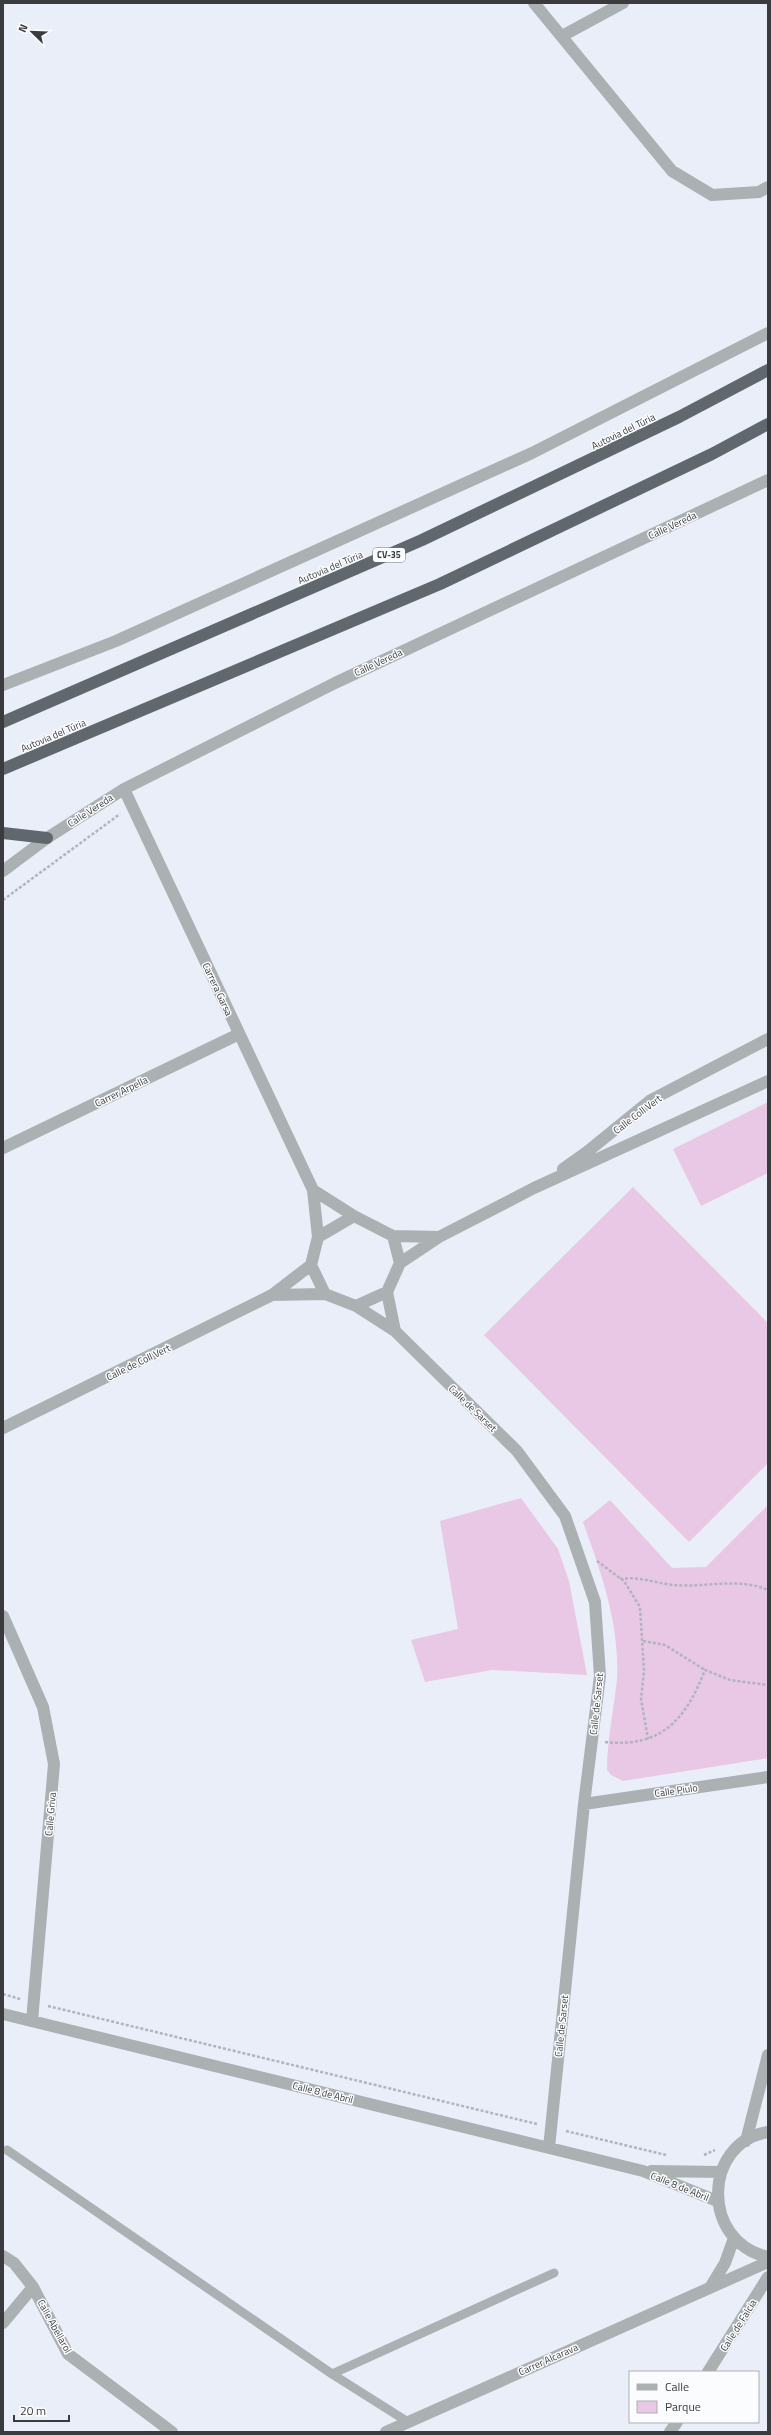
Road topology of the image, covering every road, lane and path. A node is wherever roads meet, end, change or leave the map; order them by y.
1 (534, 3) edge
2 (623, 3) edge
3 (562, 36) junction
4 (768, 187) edge
5 (768, 333) edge
6 (768, 370) edge
7 (768, 424) edge
8 (768, 480) edge
9 (3, 685) edge
10 (3, 722) edge
11 (3, 769) edge
12 (124, 789) junction
13 (132, 807) junction
14 (3, 834) edge
15 (47, 838) junction
16 (3, 871) edge
17 (3, 900) edge
18 (239, 1034) junction
19 (768, 1039) edge
20 (768, 1081) edge
21 (3, 1148) edge
22 (534, 1188) junction
23 (313, 1190) junction
24 (354, 1216) junction
25 (393, 1236) junction
26 (318, 1237) junction
27 (439, 1237) junction
28 (400, 1263) junction
29 (311, 1265) junction
30 (387, 1292) junction
31 (325, 1294) junction
32 (272, 1295) junction
33 (356, 1306) junction
34 (395, 1331) junction
35 (3, 1428) edge
36 (597, 1561) dead end
37 (620, 1579) junction
38 (768, 1590) edge
39 (3, 1616) edge
40 (643, 1641) junction
41 (705, 1670) junction
42 (768, 1685) edge
43 (648, 1740) junction
44 (609, 1743) dead end
45 (768, 1777) edge
46 (584, 1804) junction
47 (3, 1994) edge
48 (33, 2002) junction
49 (3, 2014) edge
50 (32, 2021) junction
51 (768, 2055) edge
52 (551, 2127) junction
53 (768, 2132) edge
54 (746, 2141) junction
55 (720, 2146) dead end
56 (549, 2148) junction
57 (7, 2150) dead end
58 (668, 2155) dead end
59 (702, 2156) dead end
60 (643, 2171) junction
61 (721, 2172) junction
62 (718, 2201) junction
63 (734, 2238) junction
64 (3, 2256) edge
65 (768, 2257) edge
66 (768, 2262) edge
67 (554, 2273) dead end
68 (768, 2277) edge
69 (711, 2286) junction
70 (33, 2287) junction
71 (3, 2323) edge
72 (709, 2371) edge
73 (332, 2374) junction
74 (408, 2422) junction
75 (172, 2432) edge
76 (386, 2432) edge

1 - 3 street
2 - 3 street
3 - 4 street
5 - 9 street
6 - 10 highway, Autovia del Túria / CV-35
7 - 11 highway, Autovia del Túria
8 - 12 street, Calle Vereda
12 - 13 street, Carrera Garsa
12 - 15 street, Calle Vereda
13 - 17 path
13 - 18 street, Carrera Garsa
14 - 15 highway
15 - 16 street, Calle Vereda
18 - 21 street, Carrer Arpella
18 - 23 street, Carrera Garsa
19 - 22 street, Calle Coll Vert
20 - 22 street, Calle Coll Vert
22 - 27 street, Calle Coll Vert
23 - 24 street
23 - 26 street, Carrera Garsa
24 - 25 street
24 - 26 street
25 - 27 street, Calle Coll Vert
25 - 28 street
26 - 29 street
27 - 28 street, Calle Coll Vert
28 - 30 street
29 - 31 street
29 - 32 street, Calle de Coll Vert
30 - 33 street
30 - 34 street
31 - 32 street, Calle de Coll Vert
31 - 33 street
32 - 35 street, Calle de Coll Vert
33 - 34 street, Calle de Sarset
34 - 46 street, Calle de Sarset
36 - 37 path
37 - 38 path
37 - 40 path
39 - 48 street, Calle Griva
40 - 41 path
40 - 43 path
41 - 42 path
41 - 43 path
43 - 44 path
45 - 46 street, Calle Piulo
46 - 52 street, Calle de Sarset
47 - 48 path
48 - 50 street, Calle Griva
48 - 52 path
49 - 50 street, Calle 8 de Abril
50 - 56 street, Calle 8 de Abril
51 - 54 street
52 - 56 street, Calle de Sarset
52 - 58 path
53 - 54 street
54 - 61 street
55 - 59 path
56 - 60 street, Calle 8 de Abril
57 - 73 lane
60 - 61 street, Calle 8 de Abril
60 - 62 street, Calle 8 de Abril
61 - 62 street
62 - 63 street
63 - 65 street
63 - 69 street
64 - 70 street, Calle Abellarol
66 - 69 street, Carrer Alcarava
67 - 73 lane
68 - 72 street, Calle de Falcia
69 - 74 street, Carrer Alcarava
70 - 71 street
70 - 75 street, Calle Abellarol
73 - 74 lane
74 - 76 street, Carrer Alcarava

